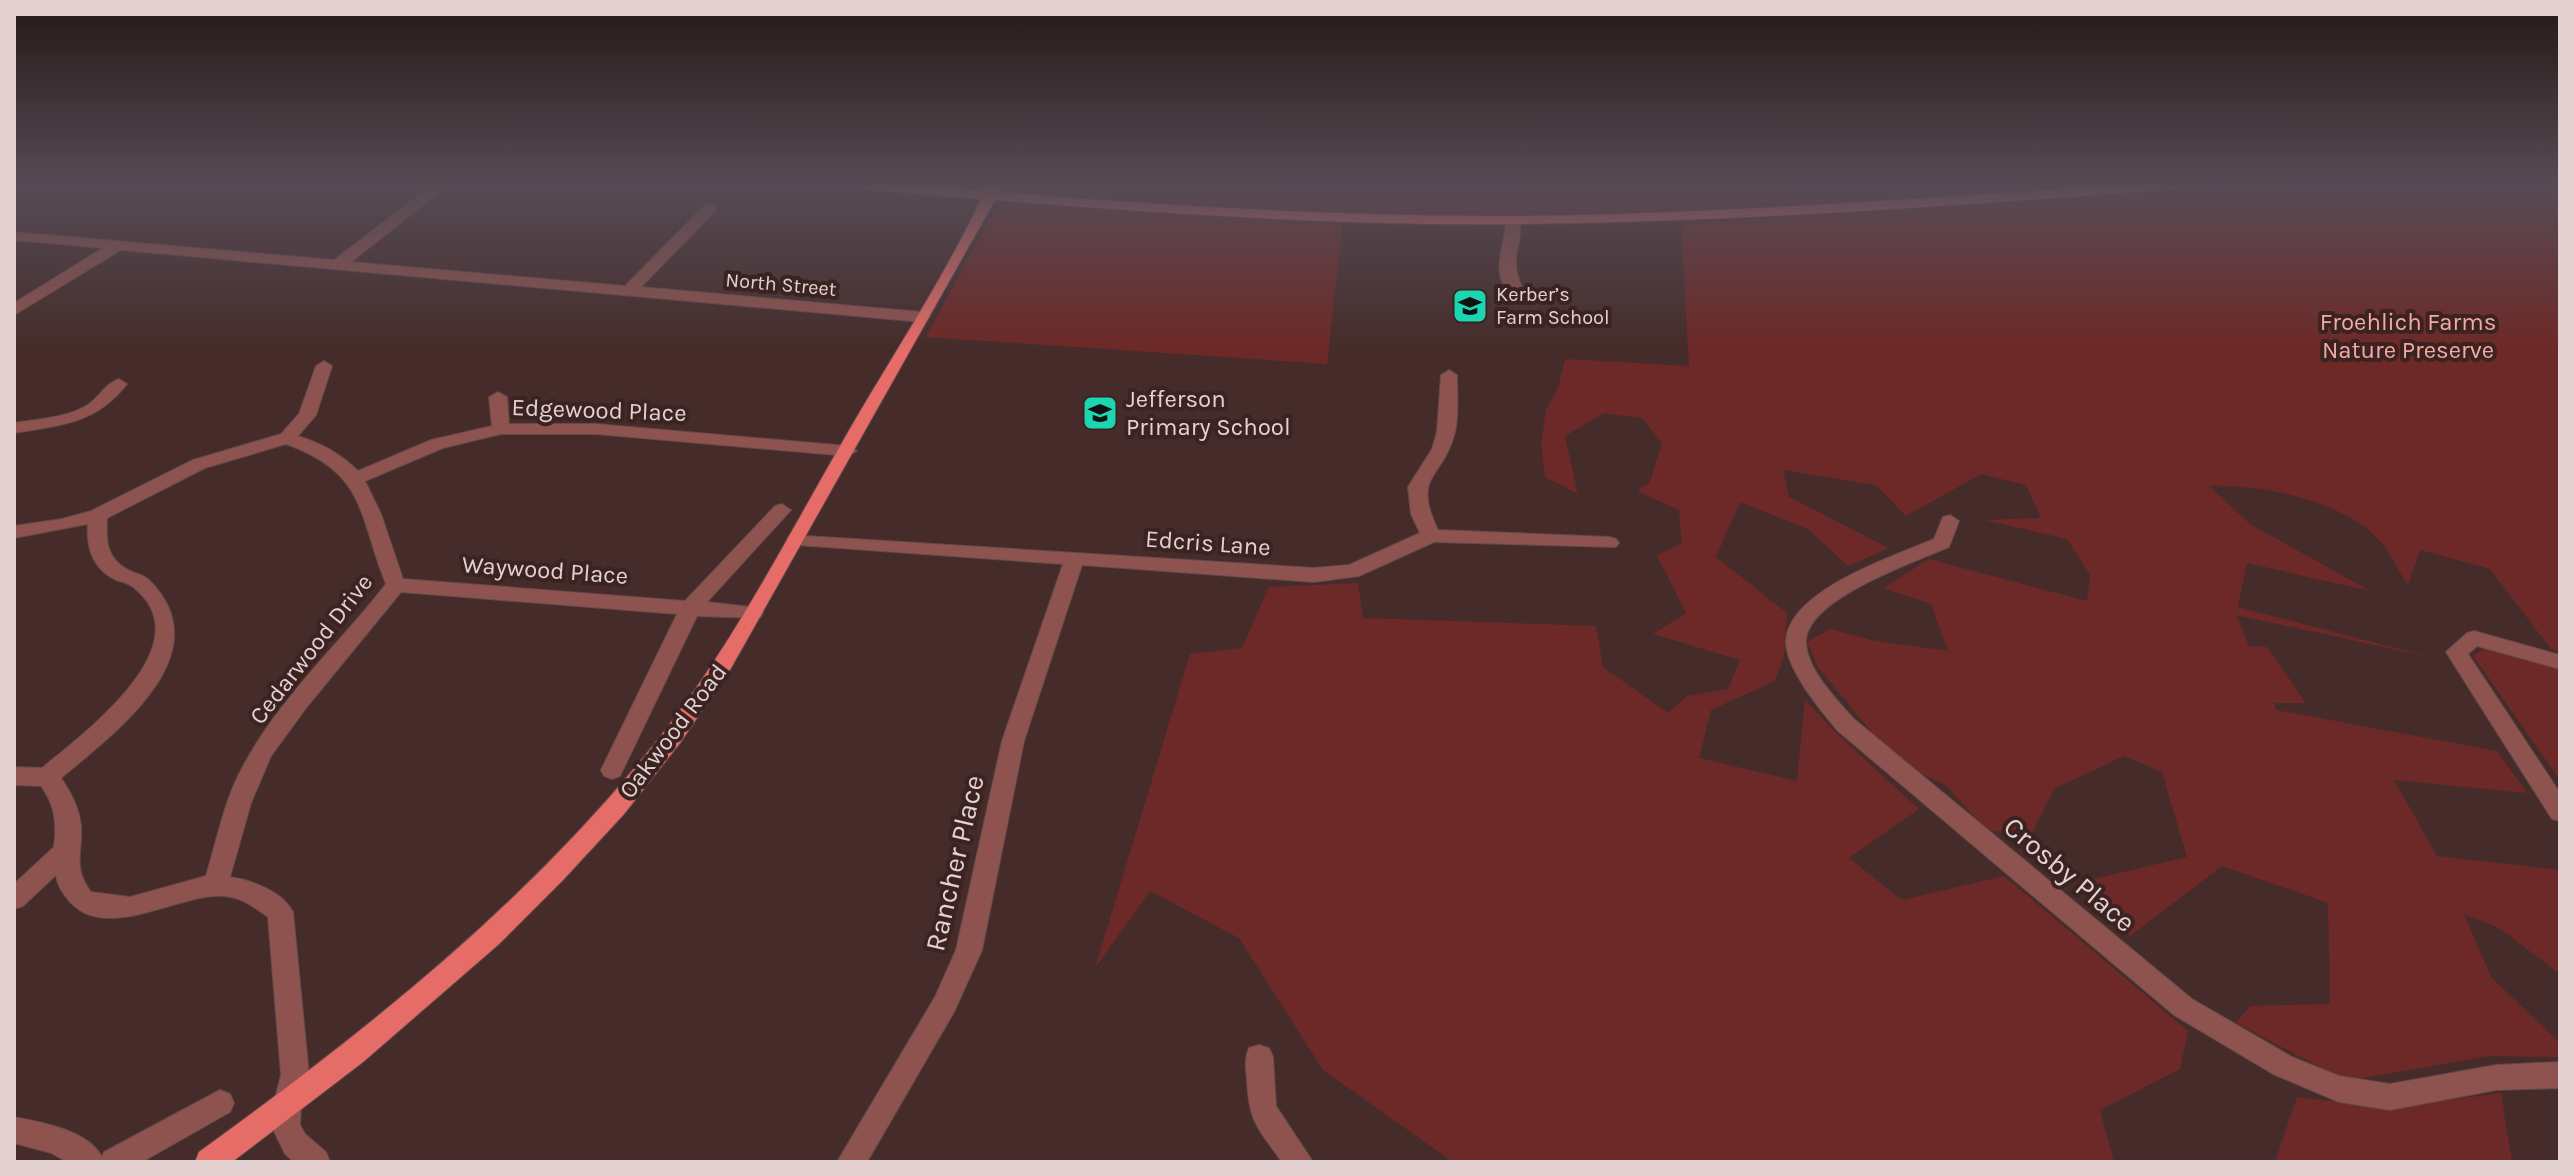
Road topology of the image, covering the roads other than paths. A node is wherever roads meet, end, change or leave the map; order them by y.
1 (33, 238) edge
2 (372, 238) edge
3 (681, 238) edge
4 (966, 238) edge
5 (1510, 238) edge
6 (117, 246) junction
7 (337, 265) junction
8 (1514, 287) dead end
9 (630, 290) junction
10 (14, 310) edge
11 (922, 317) junction
12 (324, 366) dead end
13 (1449, 375) dead end
14 (119, 384) dead end
15 (498, 397) dead end
16 (14, 428) edge
17 (501, 429) junction
18 (287, 438) junction
19 (848, 451) junction
20 (356, 478) junction
21 (782, 510) dead end
22 (98, 515) junction
23 (1950, 521) dead end
24 (14, 532) edge
25 (1431, 536) junction
26 (797, 539) junction
27 (1609, 543) dead end
28 (1074, 559) junction
29 (396, 585) junction
30 (691, 607) junction
31 (753, 613) junction
32 (2560, 662) edge
33 (612, 770) dead end
34 (14, 776) edge
35 (47, 777) junction
36 (2560, 812) edge
37 (66, 851) junction
38 (216, 884) junction
39 (14, 899) edge
40 (1259, 1057) dead end
41 (2560, 1075) edge
42 (220, 1103) dead end
43 (287, 1106) junction
44 (14, 1130) edge
45 (89, 1162) edge
46 (114, 1162) edge
47 (209, 1162) edge
48 (316, 1162) edge
49 (851, 1162) edge
50 (1299, 1162) edge

1 - 6 street, North Street
2 - 7 street
3 - 9 street
4 - 11 main road, Oakwood Road
5 - 8 street
6 - 7 street, North Street
6 - 10 street
7 - 9 street, North Street
9 - 11 street, North Street
11 - 19 main road, Oakwood Road
12 - 18 street
13 - 25 street
14 - 16 street
15 - 17 street
17 - 19 street, Edgewood Place
17 - 20 street, Edgewood Place
18 - 20 street
18 - 22 street
19 - 26 main road, Oakwood Road
20 - 29 street, Cedarwood Drive
21 - 30 street, Oakwood Road
22 - 24 street
22 - 35 street
23 - 41 street, Crosby Place
25 - 27 street, Edcris Lane
25 - 28 street, Edcris Lane
26 - 28 street, Edcris Lane
26 - 31 main road, Oakwood Road
28 - 49 street, Rancher Place
29 - 30 street, Waywood Place
29 - 38 street, Cedarwood Drive
30 - 31 street, Waywood Place
30 - 33 street, Oakwood Road
31 - 43 main road, Oakwood Road
32 - 36 street
34 - 35 street
35 - 37 street
37 - 38 street
37 - 39 street
38 - 43 street
40 - 50 street
42 - 46 street
43 - 47 main road, Oakwood Road
43 - 48 street
44 - 45 street

